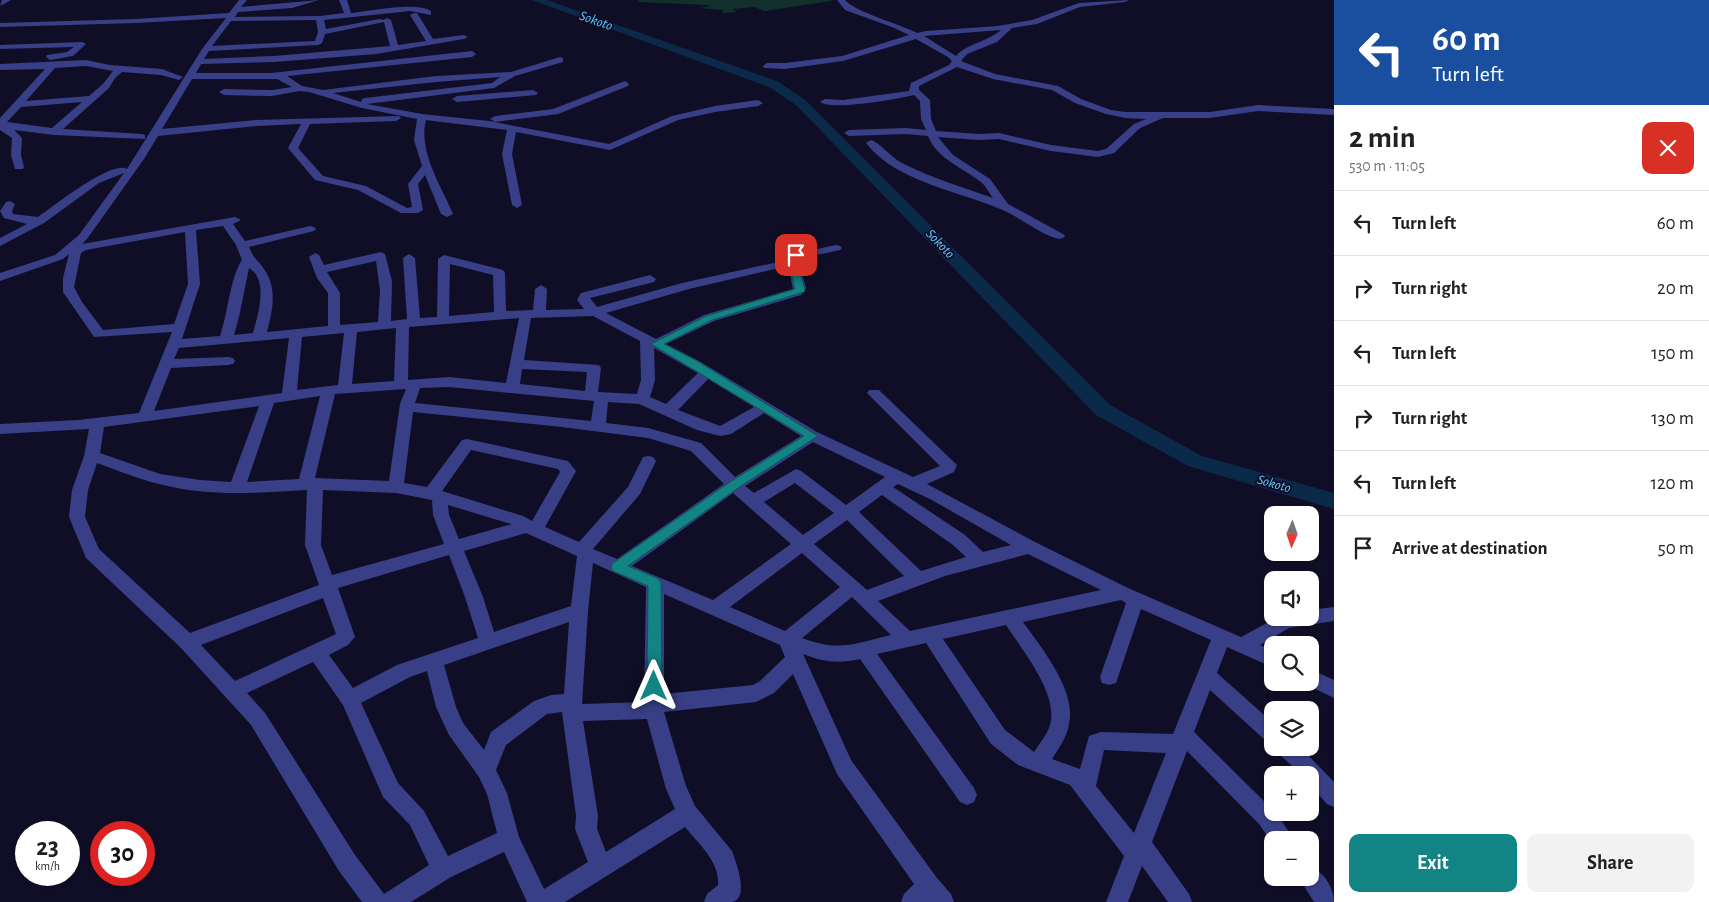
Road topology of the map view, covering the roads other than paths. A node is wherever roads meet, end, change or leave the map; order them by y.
1 (7, 0) edge
2 (234, 0) edge
3 (243, 0) edge
4 (315, 0) edge
5 (343, 0) edge
6 (840, 0) edge
7 (1125, 0) edge
8 (295, 2) edge
9 (0, 4) edge
10 (230, 15) junction
11 (348, 15) junction
12 (414, 15) junction
13 (320, 18) junction
14 (289, 19) junction
15 (387, 20) junction
16 (47, 24) junction
17 (2, 26) edge
18 (1010, 26) junction
19 (40, 32) dead end
20 (322, 32) junction
21 (915, 36) junction
22 (464, 37) dead end
23 (34, 39) dead end
24 (431, 42) junction
25 (316, 43) junction
26 (27, 46) junction
27 (284, 46) junction
28 (0, 47) edge
29 (395, 48) junction
30 (206, 49) junction
31 (472, 54) dead end
32 (317, 56) junction
33 (0, 60) edge
34 (560, 60) dead end
35 (198, 62) junction
36 (957, 62) junction
37 (15, 63) junction
38 (52, 66) junction
39 (363, 66) junction
40 (767, 66) dead end
41 (0, 67) edge
42 (121, 68) junction
43 (442, 68) junction
44 (316, 69) junction
45 (408, 71) junction
46 (512, 74) junction
47 (6, 75) dead end
48 (273, 75) junction
49 (236, 76) junction
50 (184, 77) junction
51 (362, 78) dead end
52 (626, 84) dead end
53 (300, 88) junction
54 (915, 91) junction
55 (224, 92) junction
56 (321, 92) junction
57 (533, 93) dead end
58 (92, 99) junction
59 (216, 102) dead end
60 (825, 102) dead end
61 (353, 103) junction
62 (758, 103) dead end
63 (19, 104) junction
64 (381, 108) junction
65 (494, 111) junction
66 (1334, 112) edge
67 (1162, 115) junction
68 (422, 117) junction
69 (307, 121) junction
70 (0, 125) edge
71 (512, 129) junction
72 (54, 132) junction
73 (932, 132) junction
74 (155, 133) junction
75 (849, 133) dead end
76 (142, 137) junction
77 (871, 143) dead end
78 (136, 156) junction
79 (428, 166) junction
80 (18, 167) dead end
81 (122, 170) junction
82 (0, 205) edge
83 (517, 205) dead end
84 (1003, 205) junction
85 (447, 214) dead end
86 (40, 222) junction
87 (190, 229) junction
88 (310, 229) dead end
89 (1059, 236) dead end
90 (0, 243) edge
91 (242, 245) junction
92 (836, 248) dead end
93 (315, 257) dead end
94 (409, 258) dead end
95 (248, 260) junction
96 (792, 262) junction
97 (0, 270) edge
98 (319, 270) junction
99 (0, 277) edge
100 (650, 279) dead end
101 (541, 289) dead end
102 (595, 312) junction
103 (532, 313) junction
104 (500, 315) junction
105 (443, 320) junction
106 (408, 323) junction
107 (384, 326) junction
108 (180, 327) junction
109 (351, 329) junction
110 (334, 330) junction
111 (296, 334) junction
112 (259, 336) junction
113 (226, 338) junction
114 (652, 342) junction
115 (174, 344) junction
116 (228, 361) dead end
117 (166, 364) junction
118 (517, 364) junction
119 (707, 372) junction
120 (408, 383) junction
121 (512, 388) junction
122 (337, 389) junction
123 (874, 393) dead end
124 (289, 396) junction
125 (596, 396) junction
126 (641, 399) junction
127 (268, 400) junction
128 (408, 407) junction
129 (764, 407) junction
130 (668, 410) junction
131 (144, 417) junction
132 (97, 423) junction
133 (598, 426) junction
134 (0, 429) edge
135 (812, 436) junction
136 (92, 456) junction
137 (648, 461) dead end
138 (898, 476) junction
139 (310, 484) junction
140 (914, 484) junction
141 (734, 485) junction
142 (396, 487) junction
143 (881, 487) junction
144 (237, 488) junction
145 (436, 495) junction
146 (753, 501) junction
147 (847, 512) junction
148 (532, 528) junction
149 (802, 544) junction
150 (453, 547) junction
151 (1029, 547) junction
152 (584, 552) junction
153 (979, 558) junction
154 (618, 567) junction
155 (917, 578) junction
156 (655, 583) junction
157 (328, 586) junction
158 (858, 593) junction
159 (1129, 596) junction
160 (716, 609) junction
161 (580, 611) junction
162 (1334, 614) edge
163 (1010, 617) junction
164 (930, 634) junction
165 (1222, 636) junction
166 (907, 639) junction
167 (786, 640) junction
168 (188, 642) junction
169 (488, 642) junction
170 (1242, 646) junction
171 (864, 650) junction
172 (316, 652) junction
173 (1264, 656) edge
174 (795, 659) junction
175 (433, 661) junction
176 (1206, 675) junction
177 (1109, 677) dead end
178 (1319, 682) edge
179 (1334, 690) edge
180 (232, 691) junction
181 (350, 699) junction
182 (654, 707) junction
183 (573, 708) junction
184 (1264, 727) edge
185 (1181, 739) junction
186 (1295, 756) edge
187 (1038, 763) junction
188 (486, 770) junction
189 (1086, 787) junction
190 (966, 795) dead end
191 (1334, 797) edge
192 (688, 813) junction
193 (1276, 831) edge
194 (509, 839) junction
195 (1138, 848) junction
196 (600, 867) junction
197 (443, 869) junction
198 (1316, 886) edge
199 (936, 894) edge
200 (376, 902) edge
201 (391, 902) edge
202 (539, 902) edge
203 (544, 902) edge
204 (714, 902) edge
205 (912, 902) edge
206 (1117, 902) edge
207 (1180, 902) edge
208 (1328, 902) edge

1 - 9 street
2 - 10 street
3 - 10 street
4 - 8 street
5 - 11 street
6 - 21 street
7 - 18 street
8 - 10 street
10 - 14 street
10 - 16 street
10 - 30 street
10 - 50 street
11 - 12 street
11 - 13 street
12 - 15 street
12 - 24 street
13 - 14 street
13 - 20 street
14 - 27 street
15 - 20 street
15 - 29 street
16 - 17 street
16 - 19 street
18 - 21 street
18 - 36 street
20 - 25 street
21 - 36 street
21 - 40 street
22 - 24 street
23 - 26 street
24 - 29 street
25 - 27 street
25 - 32 street
26 - 28 street
26 - 37 street
26 - 37 street
27 - 30 street
29 - 32 street
30 - 35 street
31 - 43 street
32 - 35 street
32 - 44 street
33 - 37 street
34 - 46 street
35 - 50 street
36 - 54 street
36 - 67 street
37 - 38 street
37 - 41 street
37 - 47 street
38 - 42 street
38 - 63 street
39 - 44 street
39 - 45 street
39 - 51 street
42 - 50 street
42 - 58 street
43 - 45 street
43 - 45 street
43 - 46 street
44 - 48 street
45 - 56 street
46 - 61 street
48 - 49 street
48 - 53 street
49 - 50 street
49 - 55 street
50 - 74 street
50 - 76 street
52 - 65 street
53 - 55 street
53 - 56 street
54 - 60 street
54 - 73 street
55 - 59 street
56 - 61 street
57 - 65 street
58 - 63 street
58 - 72 street
61 - 64 street
62 - 71 street
63 - 70 street
64 - 65 street
64 - 68 street
65 - 68 street
65 - 71 street
66 - 67 street
67 - 73 street
68 - 69 street
68 - 79 street
69 - 74 street
69 - 79 street
70 - 72 street
70 - 80 street
71 - 83 street
72 - 76 street
73 - 75 street
73 - 84 street
74 - 78 street
76 - 78 street
77 - 84 street
78 - 81 street
78 - 99 street
79 - 85 street
81 - 86 street
81 - 97 street
82 - 86 street
84 - 89 street
86 - 90 street
87 - 91 street
87 - 108 street
87 - 108 street
88 - 91 street
91 - 95 street
92 - 96 street
93 - 98 street
94 - 106 street
95 - 112 street
95 - 113 street
96 - 102 street
96 - 114 street
98 - 107 street
98 - 110 street
100 - 102 street
101 - 103 street
102 - 103 street
102 - 114 street
103 - 104 street
103 - 118 street
104 - 105 street
104 - 105 street
105 - 106 street
106 - 107 street
106 - 120 street
107 - 109 street
108 - 115 street
109 - 110 street
109 - 122 street
110 - 111 street
111 - 112 street
111 - 124 street
112 - 113 street
113 - 115 street
114 - 119 street
114 - 126 street
115 - 117 street
116 - 117 street
117 - 131 street
118 - 121 street
118 - 125 street
119 - 129 street
119 - 130 street
120 - 121 street
120 - 122 street
120 - 128 street
121 - 125 street
122 - 124 street
122 - 139 street
123 - 140 street
124 - 127 street
125 - 126 street
125 - 133 street
126 - 130 street
127 - 131 street
127 - 144 street
128 - 133 street
128 - 142 street
129 - 130 street
129 - 135 street
131 - 132 street
132 - 134 street
132 - 136 street
133 - 141 street
135 - 138 street
135 - 141 street
136 - 144 street
136 - 168 street
137 - 152 street
138 - 140 street
138 - 143 street
139 - 142 street
139 - 144 street
139 - 157 street
140 - 151 street
141 - 146 street
141 - 154 street
142 - 145 street
143 - 147 street
143 - 153 street
145 - 148 street
145 - 148 street
145 - 150 street
146 - 147 street
146 - 149 street
147 - 149 street
147 - 155 street
148 - 150 street
148 - 152 street
149 - 158 street
149 - 160 street
150 - 157 street
150 - 169 street
151 - 153 street
151 - 159 street
152 - 154 street
152 - 161 street
153 - 155 street
154 - 156 street
155 - 158 street
156 - 160 street
156 - 182 street
157 - 168 street
157 - 172 street
158 - 166 street
158 - 167 street
159 - 163 street
159 - 165 street
159 - 177 street
160 - 167 street
161 - 169 street
161 - 183 street
162 - 170 street
163 - 164 street
163 - 187 street
164 - 166 street
164 - 187 street
165 - 170 street
165 - 176 street
166 - 171 street
167 - 171 street
167 - 174 street
168 - 180 street
169 - 175 street
170 - 173 street
171 - 190 street
172 - 180 street
172 - 181 street
174 - 182 street
174 - 199 street
175 - 181 street
175 - 188 street
176 - 184 street
176 - 185 street
178 - 179 street
180 - 200 street
181 - 197 street
182 - 183 street
182 - 192 street
183 - 188 street
183 - 196 street
185 - 189 street
185 - 193 street
185 - 195 street
186 - 191 street
187 - 189 street
188 - 194 street
189 - 195 street
192 - 196 street
192 - 204 street
194 - 197 street
194 - 202 street
195 - 206 street
195 - 207 street
196 - 203 street
197 - 201 street
198 - 208 street
199 - 205 street

